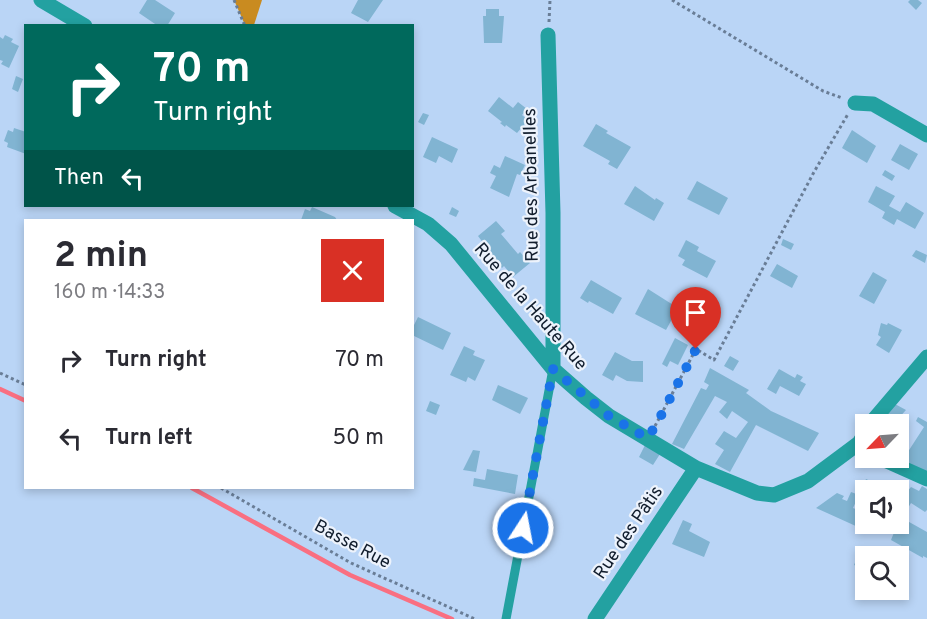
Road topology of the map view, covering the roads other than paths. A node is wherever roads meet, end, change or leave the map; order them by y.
1 (41, 0) edge
2 (82, 24) edge
3 (548, 35) road end
4 (855, 103) road end
5 (927, 135) edge
6 (397, 207) edge
7 (927, 357) edge
8 (553, 369) junction
9 (879, 414) edge
10 (855, 447) edge
11 (696, 468) junction
12 (902, 468) edge
13 (927, 479) edge
14 (506, 619) edge
15 (595, 619) edge

1 - 2 street
3 - 8 street, Rue des Arbanelles
4 - 5 street
6 - 8 street, Rue de la Haute Rue
7 - 9 street
8 - 11 street, Rue de la Haute Rue
8 - 14 lane
10 - 11 street, Rue de la Haute Rue
11 - 15 street, Rue des Pâtis
12 - 13 street

